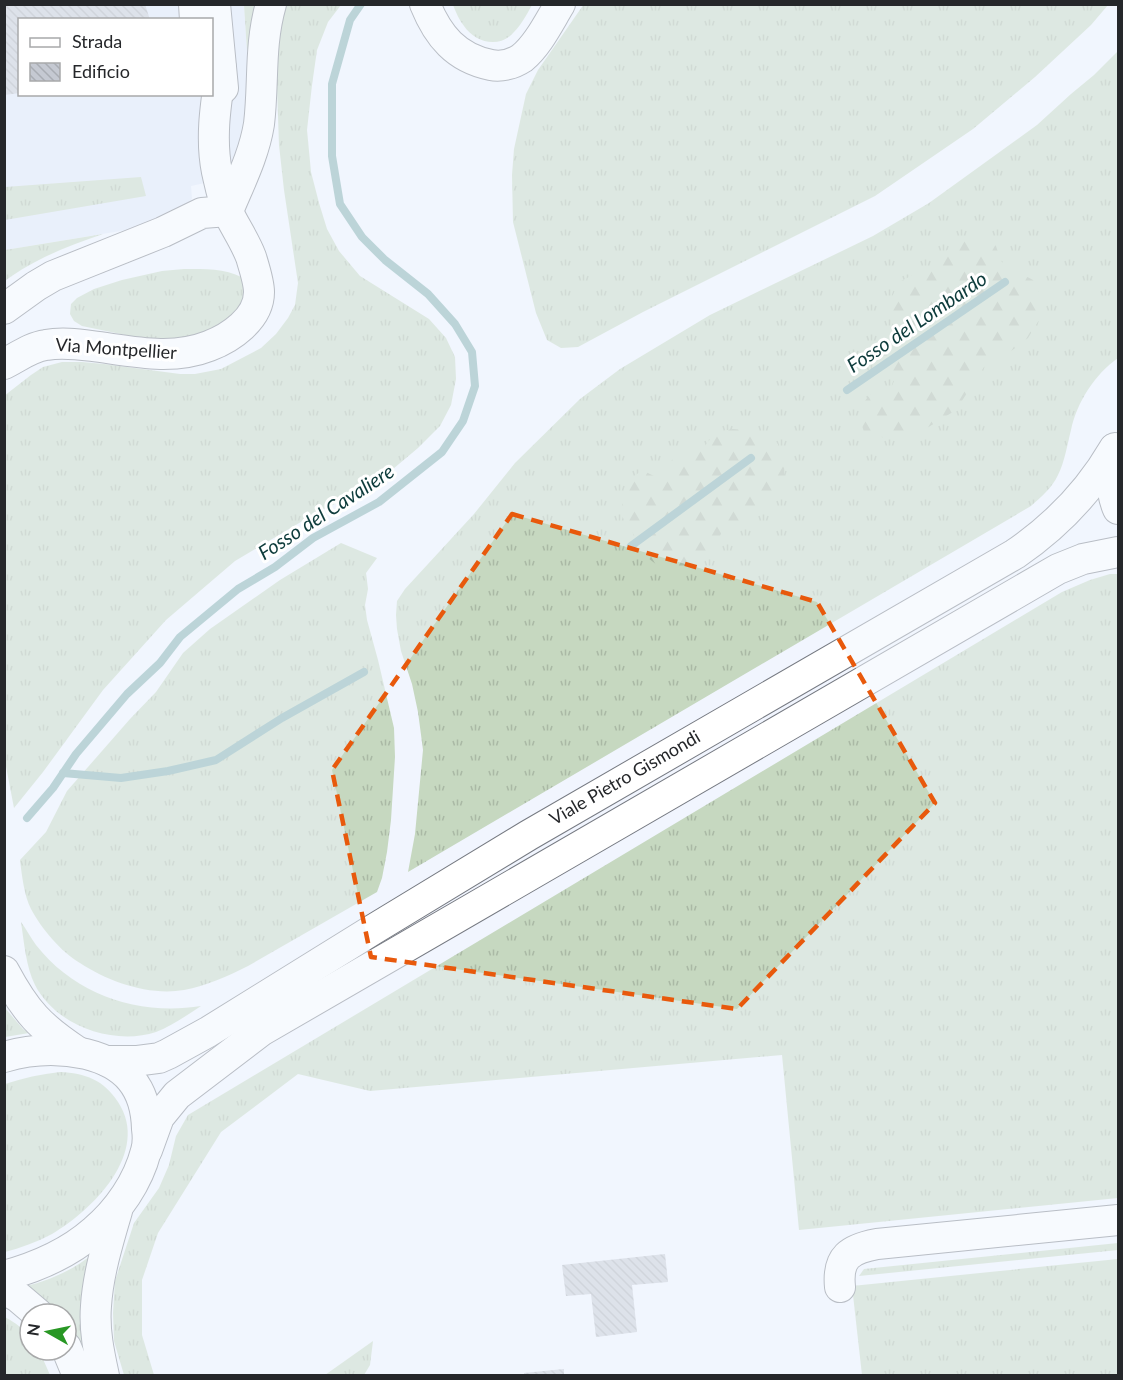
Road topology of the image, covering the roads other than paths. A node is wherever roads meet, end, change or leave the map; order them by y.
1 (215, 4) edge
2 (271, 4) edge
3 (425, 4) edge
4 (560, 4) edge
5 (199, 96) edge
6 (214, 212) junction
7 (4, 309) edge
8 (4, 364) edge
9 (1116, 443) edge
10 (1119, 509) edge
11 (1119, 552) edge
12 (4, 971) edge
13 (78, 1052) junction
14 (4, 1057) edge
15 (107, 1060) junction
16 (147, 1150) junction
17 (118, 1207) junction
18 (1119, 1220) edge
19 (4, 1276) edge
20 (840, 1287) dead end
21 (4, 1289) edge
22 (24, 1302) edge
23 (72, 1362) edge
24 (78, 1376) edge
25 (104, 1376) edge

1 - 6 street, Via Montpellier
2 - 6 street
3 - 4 street
5 - 6 street
6 - 7 street
6 - 8 street, Via Montpellier
9 - 10 street
9 - 15 street, Viale Pietro Gismondi
11 - 16 street, Viale Pietro Gismondi
12 - 13 street
13 - 14 street
13 - 15 street
15 - 16 street
16 - 17 street, Viale Pietro Gismondi
17 - 19 street
17 - 25 street
18 - 20 street
21 - 22 street
23 - 24 street

